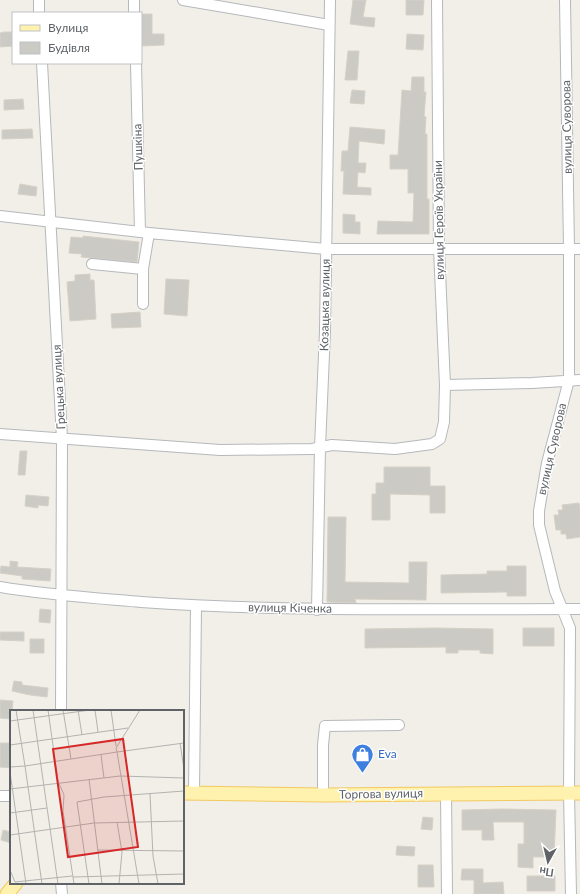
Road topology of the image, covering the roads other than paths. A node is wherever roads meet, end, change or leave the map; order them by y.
1 (38, 0) edge
2 (134, 0) edge
3 (183, 0) edge
4 (330, 0) edge
5 (438, 0) edge
6 (565, 0) edge
7 (39, 12) edge
8 (134, 12) edge
9 (329, 25) junction
10 (42, 64) edge
11 (136, 64) edge
12 (0, 216) edge
13 (49, 221) junction
14 (145, 232) junction
15 (439, 249) junction
16 (569, 249) junction
17 (580, 249) edge
18 (326, 250) junction
19 (92, 264) dead end
20 (143, 269) junction
21 (143, 304) dead end
22 (569, 380) junction
23 (580, 380) edge
24 (445, 385) junction
25 (0, 434) edge
26 (62, 439) junction
27 (320, 447) junction
28 (0, 587) edge
29 (62, 596) junction
30 (196, 606) junction
31 (562, 609) junction
32 (580, 609) edge
33 (317, 610) junction
34 (61, 710) edge
35 (399, 725) dead end
36 (189, 792) edge
37 (446, 793) junction
38 (575, 793) edge
39 (323, 795) junction
40 (15, 884) edge
41 (61, 884) edge
42 (7, 894) edge
43 (62, 894) edge
44 (447, 894) edge
45 (571, 894) edge

1 - 7 street
2 - 8 street
3 - 9 street
4 - 9 street, Козацька вулиця
5 - 15 street, вулиця Героїв України
6 - 16 street, вулиця Суворова
9 - 18 street, Козацька вулиця
10 - 13 street, Грецька вулиця
11 - 14 street, Пушкіна
12 - 13 street
13 - 14 street
13 - 26 street, Грецька вулиця
14 - 18 street
14 - 20 street, Пушкіна
15 - 16 street
15 - 18 street
15 - 24 street, вулиця Героїв України
16 - 17 street
16 - 22 street, вулиця Суворова
18 - 27 street, Козацька вулиця
19 - 20 street
20 - 21 street, Пушкіна
22 - 23 street
22 - 24 street
22 - 31 street, вулиця Суворова
24 - 27 street, вулиця Героїв України
25 - 26 street
26 - 27 street
26 - 29 street, Грецька вулиця
27 - 33 street, Козацька вулиця
28 - 29 street, вулиця Кіченка
29 - 30 street, вулиця Кіченка
29 - 34 street, Грецька вулиця
30 - 33 street, вулиця Кіченка
30 - 36 street
31 - 32 street, вулиця Кіченка
31 - 33 street, вулиця Кіченка
31 - 38 street, вулиця Суворова
35 - 39 street
36 - 39 main road, Торгова вулиця
37 - 38 main road, Торгова вулиця
37 - 39 main road, Торгова вулиця
37 - 44 street
38 - 45 street, вулиця Суворова
40 - 42 main road
41 - 43 street

